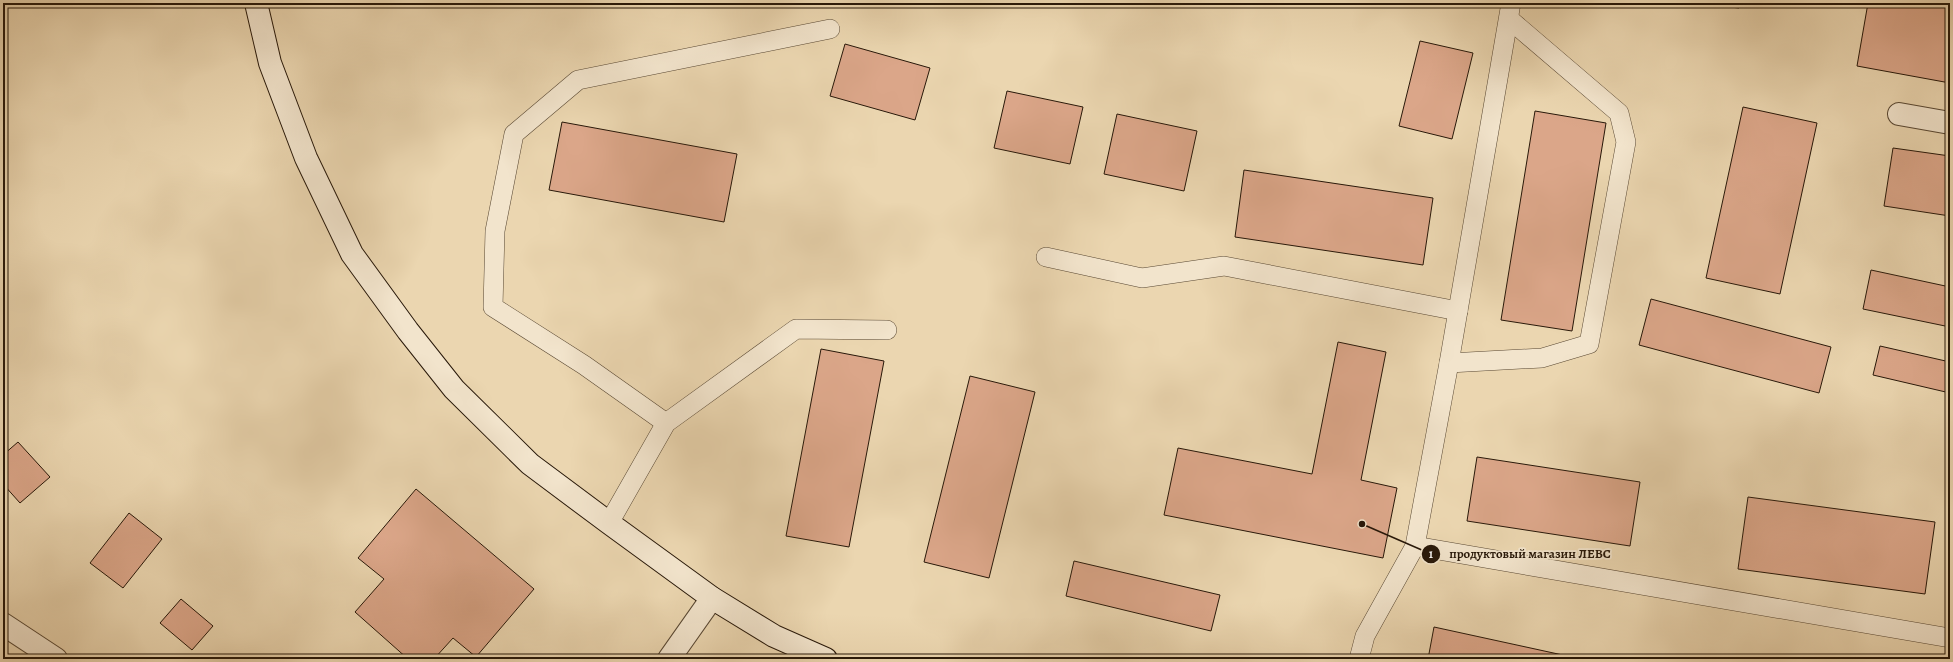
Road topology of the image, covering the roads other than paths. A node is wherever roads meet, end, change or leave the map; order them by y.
1 (256, 3) edge
2 (1510, 11) edge
3 (830, 29) dead end
4 (1898, 114) dead end
5 (1950, 122) edge
6 (1046, 257) dead end
7 (1458, 311) junction
8 (887, 330) dead end
9 (1449, 362) junction
10 (666, 423) junction
11 (609, 523) junction
12 (1415, 546) junction
13 (712, 598) junction
14 (3, 624) edge
15 (1950, 638) edge
16 (818, 658) edge
17 (56, 659) edge
18 (669, 659) edge
19 (1359, 659) edge

1 - 11 main road
2 - 7 lane
2 - 9 lane
3 - 10 lane
4 - 5 main road
6 - 7 lane
7 - 9 lane
8 - 10 lane
9 - 12 lane
10 - 11 lane
11 - 13 main road
12 - 15 lane
12 - 19 lane
13 - 16 main road
13 - 18 main road
14 - 17 main road

